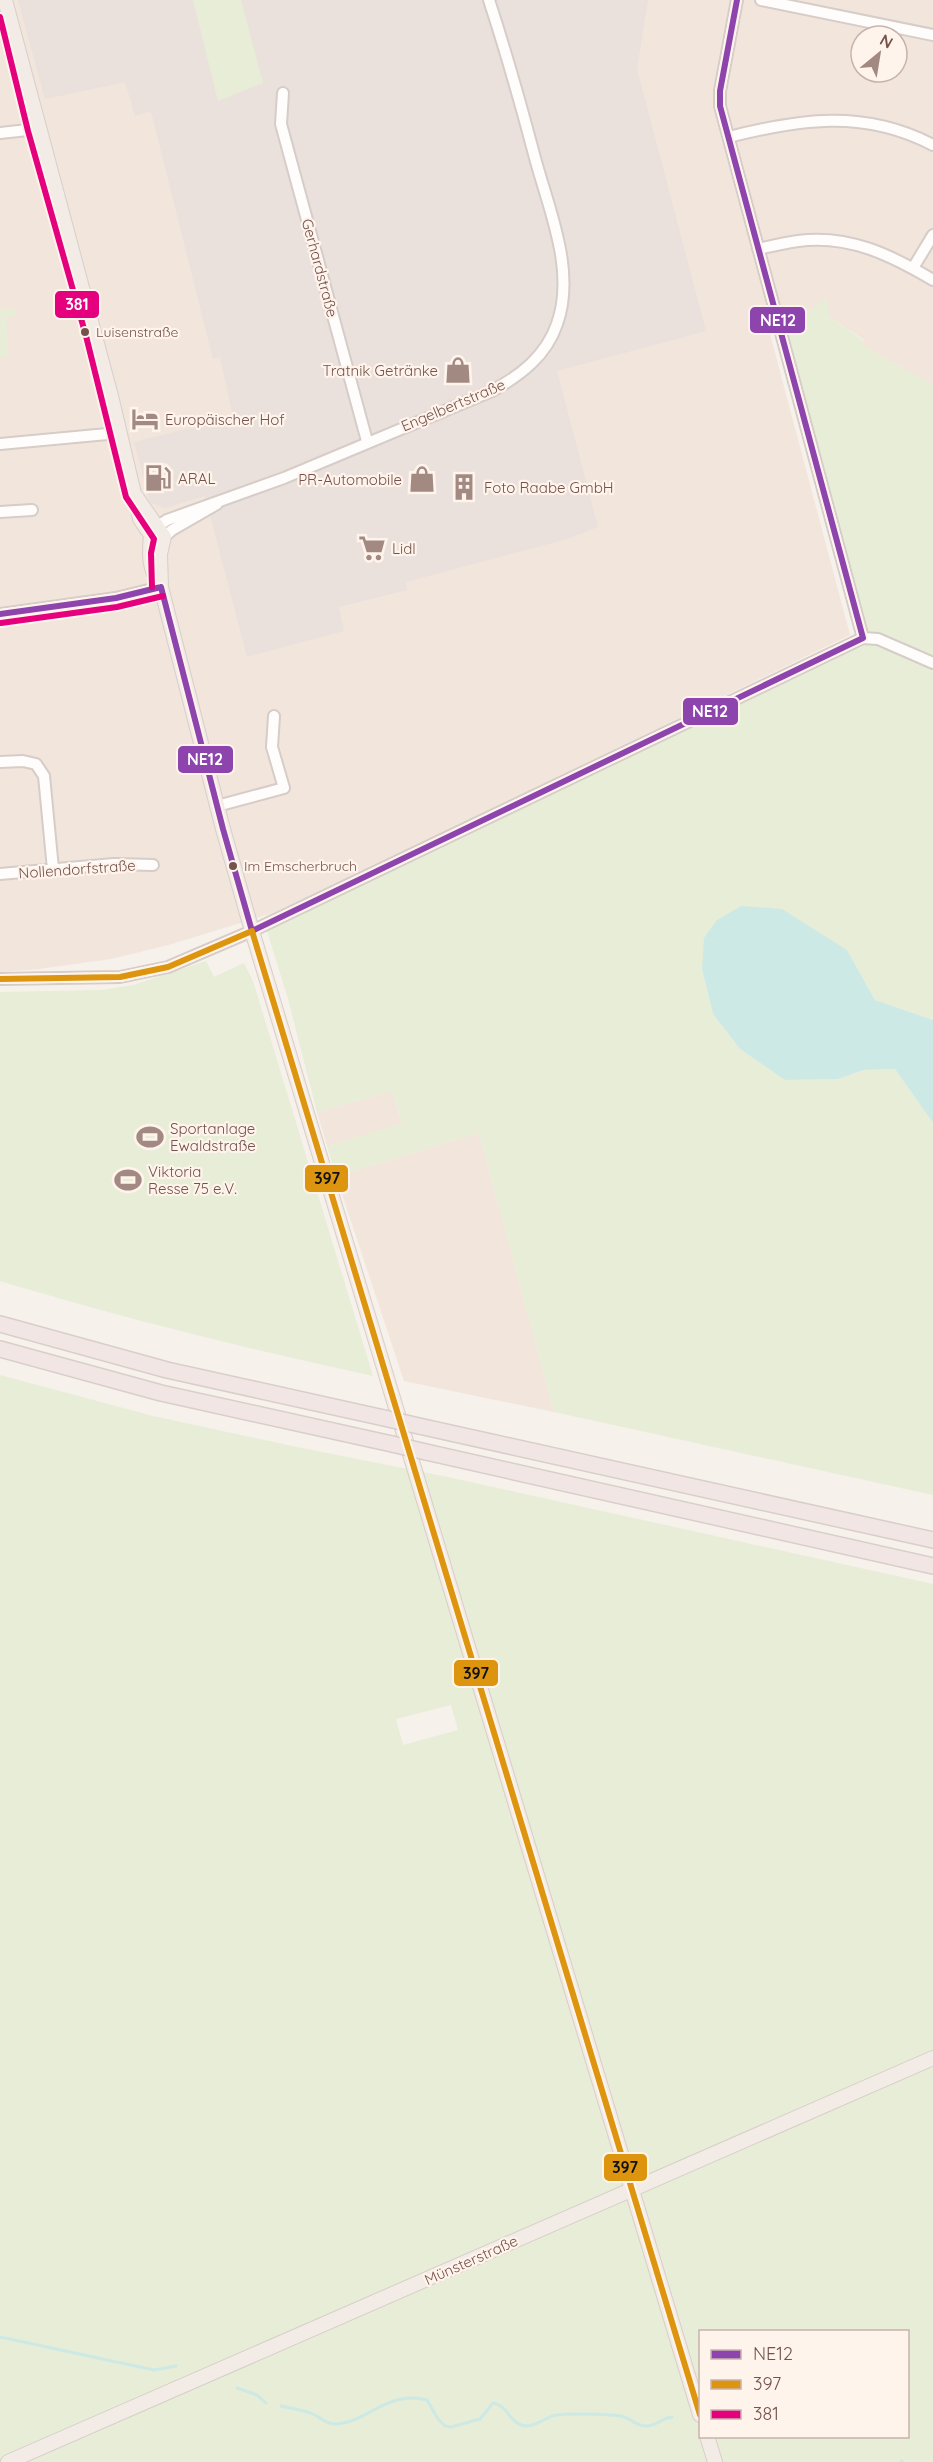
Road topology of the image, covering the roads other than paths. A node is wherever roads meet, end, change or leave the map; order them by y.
1 (4, 0) edge
2 (489, 0) edge
3 (737, 0) edge
4 (761, 0) edge
5 (933, 35) edge
6 (283, 93) dead end
7 (38, 129) junction
8 (0, 133) edge
9 (729, 137) junction
10 (933, 145) edge
11 (933, 235) edge
12 (758, 249) junction
13 (913, 268) junction
14 (933, 280) edge
15 (118, 434) junction
16 (367, 441) junction
17 (0, 444) edge
18 (32, 510) dead end
19 (0, 513) edge
20 (158, 533) junction
21 (161, 587) junction
22 (0, 614) edge
23 (863, 638) junction
24 (933, 663) edge
25 (274, 716) dead end
26 (0, 762) edge
27 (217, 806) junction
28 (153, 865) dead end
29 (53, 869) junction
30 (0, 874) edge
31 (252, 931) junction
32 (0, 979) edge
33 (0, 1324) edge
34 (0, 1348) edge
35 (933, 1540) edge
36 (933, 1566) edge
37 (933, 2058) edge
38 (633, 2189) junction
39 (699, 2412) edge
40 (708, 2438) edge
41 (8, 2462) edge
42 (715, 2462) edge

1 - 7 main road
2 - 16 street, Engelbertstraße
3 - 9 street
4 - 5 street
6 - 16 street, Gerhardstraße
7 - 8 street
7 - 15 main road
9 - 10 street
9 - 12 street
11 - 13 street
12 - 13 street
12 - 23 street
13 - 14 street
15 - 17 street
15 - 20 main road
16 - 20 street, Engelbertstraße
18 - 19 street
20 - 21 main road
21 - 22 street
21 - 27 main road
23 - 24 street
23 - 31 street
25 - 27 street
26 - 29 street
27 - 31 main road
28 - 29 street, Nollendorfstraße
29 - 30 street, Nollendorfstraße
31 - 32 street
31 - 38 main road
33 - 35 highway, bridge
34 - 36 highway, bridge
37 - 38 main road, Münsterstraße
38 - 39 main road
38 - 41 main road, Münsterstraße
40 - 42 main road

